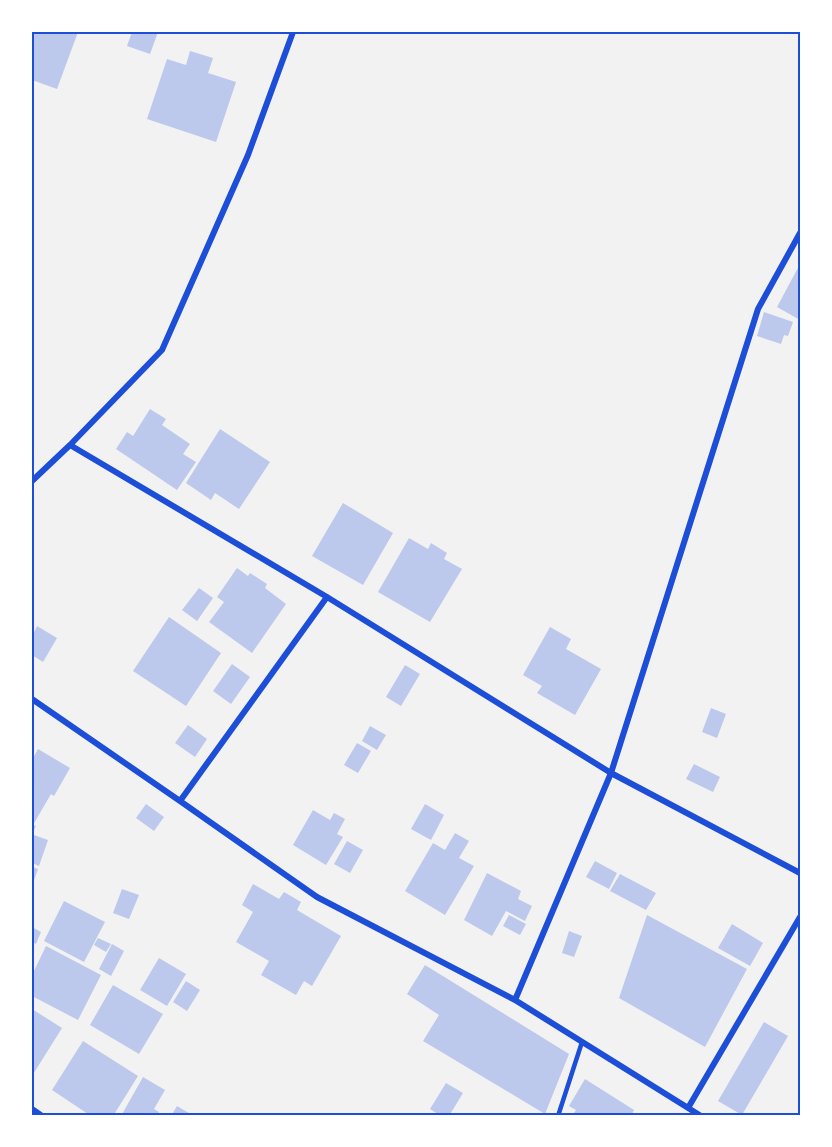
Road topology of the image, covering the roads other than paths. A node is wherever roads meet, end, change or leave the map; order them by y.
1 (293, 32) edge
2 (801, 233) edge
3 (70, 445) junction
4 (32, 481) edge
5 (327, 597) junction
6 (32, 699) edge
7 (611, 774) junction
8 (180, 801) junction
9 (801, 873) edge
10 (801, 917) edge
11 (515, 1000) junction
12 (582, 1042) junction
13 (32, 1108) edge
14 (688, 1108) junction
15 (42, 1116) edge
16 (558, 1116) edge
17 (701, 1116) edge

1 - 3 street
2 - 7 street
3 - 4 street
3 - 5 street
5 - 7 street
5 - 8 street
6 - 8 street
7 - 9 street
7 - 11 street
8 - 11 street
10 - 14 street
11 - 12 street
12 - 14 street
12 - 16 lane
13 - 15 street
14 - 17 street

